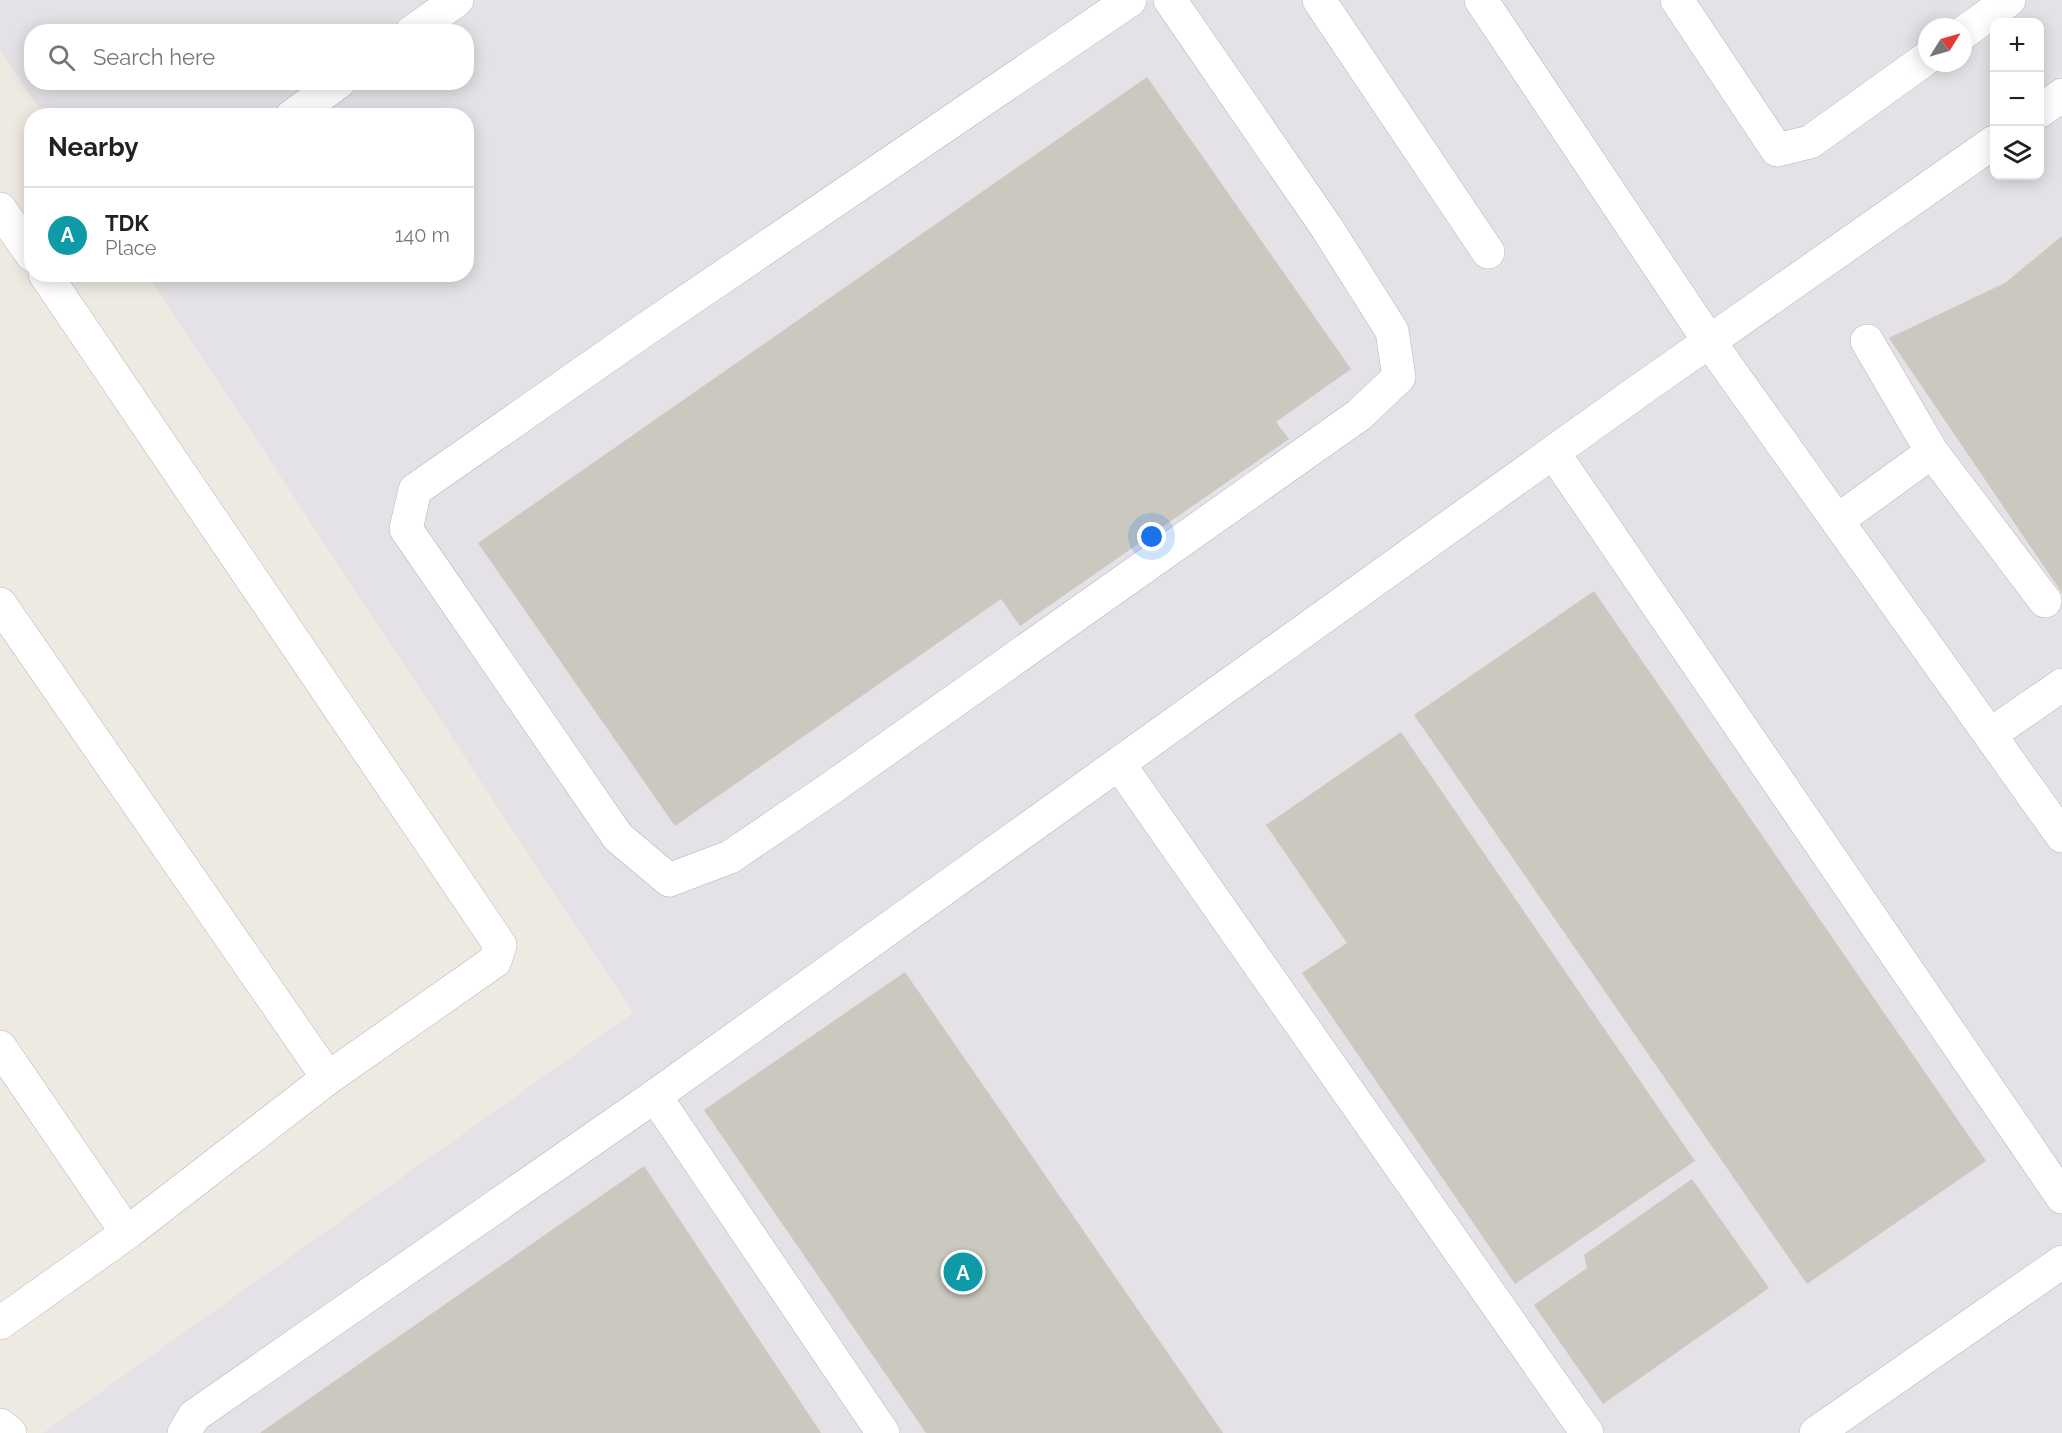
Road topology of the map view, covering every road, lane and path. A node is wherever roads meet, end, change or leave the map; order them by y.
1 (457, 0) edge
2 (1130, 0) edge
3 (1170, 0) edge
4 (1318, 0) edge
5 (1481, 0) edge
6 (1677, 0) edge
7 (2009, 0) edge
8 (423, 24) edge
9 (1972, 27) edge
10 (1918, 64) edge
11 (328, 90) edge
12 (2062, 95) edge
13 (303, 108) edge
14 (2044, 108) edge
15 (1990, 145) edge
16 (0, 209) edge
17 (24, 244) edge
18 (1488, 252) dead end
19 (50, 282) edge
20 (1709, 341) junction
21 (1867, 341) dead end
22 (1553, 452) junction
23 (1932, 452) junction
24 (1838, 520) junction
25 (2044, 601) dead end
26 (0, 604) edge
27 (2062, 685) edge
28 (1991, 734) junction
29 (1119, 764) junction
30 (2062, 836) edge
31 (0, 1047) edge
32 (328, 1078) junction
33 (655, 1095) junction
34 (2062, 1197) edge
35 (128, 1233) junction
36 (2062, 1262) edge
37 (0, 1323) edge
38 (0, 1425) edge
39 (9, 1433) edge
40 (184, 1433) edge
41 (883, 1433) edge
42 (1587, 1433) edge
43 (1816, 1433) edge

1 - 8 street
2 - 3 street
4 - 18 street
5 - 20 street
6 - 10 street
7 - 9 street
11 - 13 street
12 - 14 street
15 - 20 street
16 - 17 street
19 - 32 street
20 - 22 street
20 - 24 street
21 - 23 street
22 - 29 street
22 - 34 street
23 - 24 street
23 - 25 street
24 - 28 street
26 - 32 street
27 - 28 street
28 - 30 street
29 - 33 street
29 - 42 street
31 - 35 street
32 - 35 street
33 - 40 street
33 - 41 street
35 - 37 street
36 - 43 street
38 - 39 street

